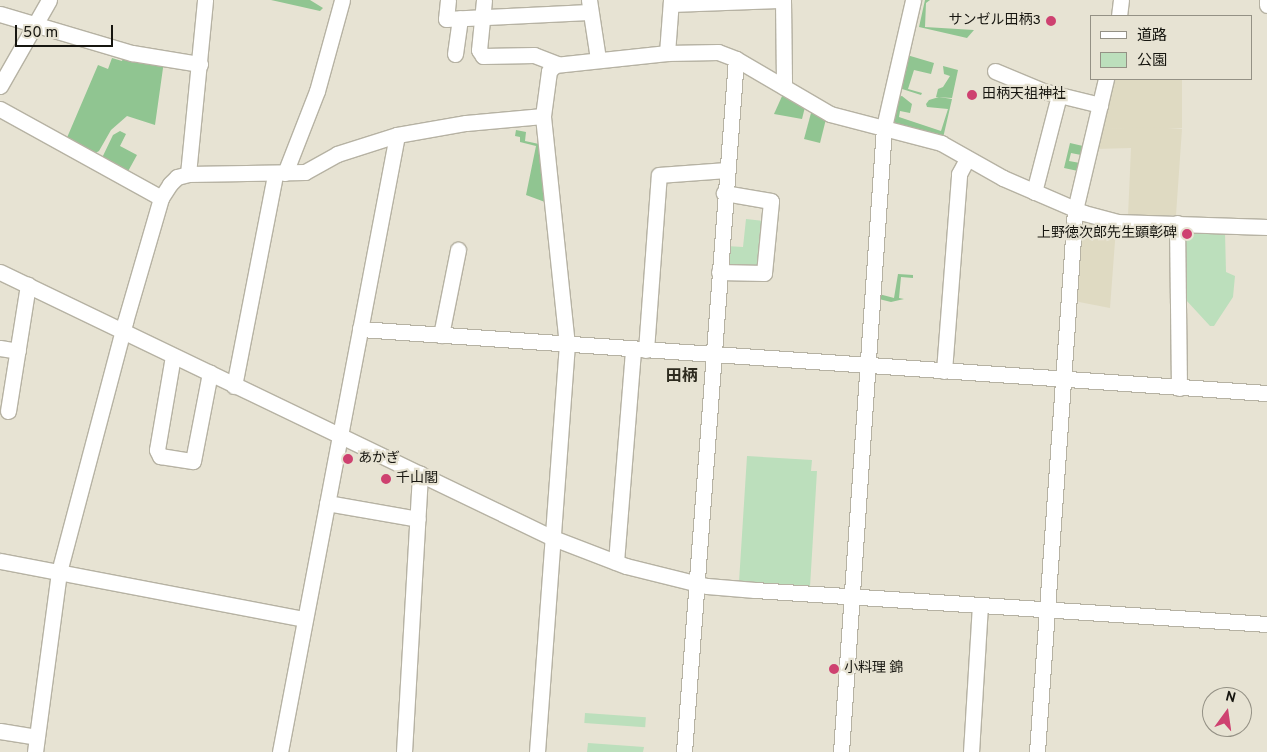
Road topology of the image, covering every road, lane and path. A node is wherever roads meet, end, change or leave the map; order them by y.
1 (48, 0) edge
2 (205, 0) edge
3 (342, 0) edge
4 (448, 0) edge
5 (484, 0) edge
6 (779, 0) edge
7 (784, 0) edge
8 (913, 0) edge
9 (1120, 0) edge
10 (1267, 0) edge
11 (671, 2) edge
12 (1267, 5) edge
13 (589, 6) edge
14 (0, 14) edge
15 (1119, 15) edge
16 (460, 18) junction
17 (482, 18) junction
18 (35, 23) junction
19 (667, 53) junction
20 (455, 54) dead end
21 (598, 59) junction
22 (736, 59) junction
23 (200, 64) junction
24 (557, 64) junction
25 (995, 71) dead end
26 (1106, 80) edge
27 (0, 86) edge
28 (784, 87) junction
29 (1059, 95) junction
30 (1100, 105) junction
31 (0, 109) edge
32 (542, 116) junction
33 (884, 127) junction
34 (397, 135) junction
35 (967, 159) junction
36 (726, 170) junction
37 (188, 174) junction
38 (280, 174) junction
39 (1034, 192) junction
40 (724, 193) junction
41 (161, 198) junction
42 (1075, 210) junction
43 (1177, 223) junction
44 (1267, 228) edge
45 (458, 250) dead end
46 (0, 272) edge
47 (719, 272) junction
48 (28, 285) junction
49 (360, 330) junction
50 (122, 331) junction
51 (441, 335) junction
52 (567, 345) junction
53 (0, 348) edge
54 (640, 350) junction
55 (18, 351) junction
56 (713, 354) junction
57 (174, 356) junction
58 (868, 366) junction
59 (944, 371) junction
60 (210, 374) junction
61 (1063, 379) junction
62 (234, 386) junction
63 (1180, 388) junction
64 (1267, 394) edge
65 (8, 411) dead end
66 (340, 435) junction
67 (420, 473) junction
68 (327, 503) junction
69 (418, 519) junction
70 (553, 538) junction
71 (0, 561) edge
72 (616, 562) junction
73 (59, 572) junction
74 (697, 583) junction
75 (852, 596) junction
76 (980, 605) junction
77 (1047, 609) junction
78 (305, 619) junction
79 (1267, 624) edge
80 (0, 731) edge
81 (36, 745) edge
82 (280, 752) edge
83 (404, 752) edge
84 (537, 752) edge
85 (684, 752) edge
86 (841, 752) edge
87 (971, 752) edge
88 (1038, 752) edge

1 - 18 street
2 - 23 street
3 - 38 street
4 - 16 street
5 - 17 street
6 - 11 street
7 - 28 street
8 - 33 street
9 - 15 street
10 - 12 street
11 - 19 street
13 - 17 street
13 - 21 street
14 - 18 street
16 - 17 street
16 - 20 street
17 - 24 street
18 - 23 street
18 - 27 street
19 - 21 street
19 - 22 street
21 - 24 street
22 - 28 street
22 - 36 street
23 - 37 street
24 - 32 street
25 - 29 street
26 - 30 street
28 - 33 street
29 - 30 street
29 - 39 street
30 - 42 street
31 - 41 street
32 - 34 street
32 - 52 street
33 - 35 street
33 - 58 street
34 - 38 street
34 - 49 street
35 - 39 street
35 - 59 street
36 - 40 street
36 - 54 street
37 - 38 street
37 - 41 street
38 - 62 street
39 - 42 street
40 - 47 street
40 - 47 street
41 - 50 street
42 - 43 street
42 - 61 street
43 - 44 street
43 - 63 street
45 - 51 street
46 - 48 street
47 - 56 street
48 - 50 street
48 - 55 street
49 - 51 street
49 - 66 street
50 - 57 street
50 - 73 street
51 - 52 street
52 - 54 street
52 - 70 street
53 - 55 street
54 - 56 street
54 - 72 street
55 - 65 street
56 - 58 street
56 - 74 street
57 - 60 street
57 - 60 street
58 - 59 street
58 - 75 street
59 - 61 street
60 - 62 street
61 - 63 street
61 - 77 street
62 - 66 street
63 - 64 street
66 - 67 street
66 - 68 street
67 - 69 street
67 - 70 street
68 - 69 street
68 - 78 street
69 - 83 street
70 - 72 street
70 - 84 street
71 - 73 street
72 - 74 street
73 - 78 street
73 - 81 street
74 - 75 street
74 - 85 street
75 - 76 street
75 - 86 street
76 - 77 street
76 - 87 street
77 - 79 street
77 - 88 street
78 - 82 street
80 - 81 street

